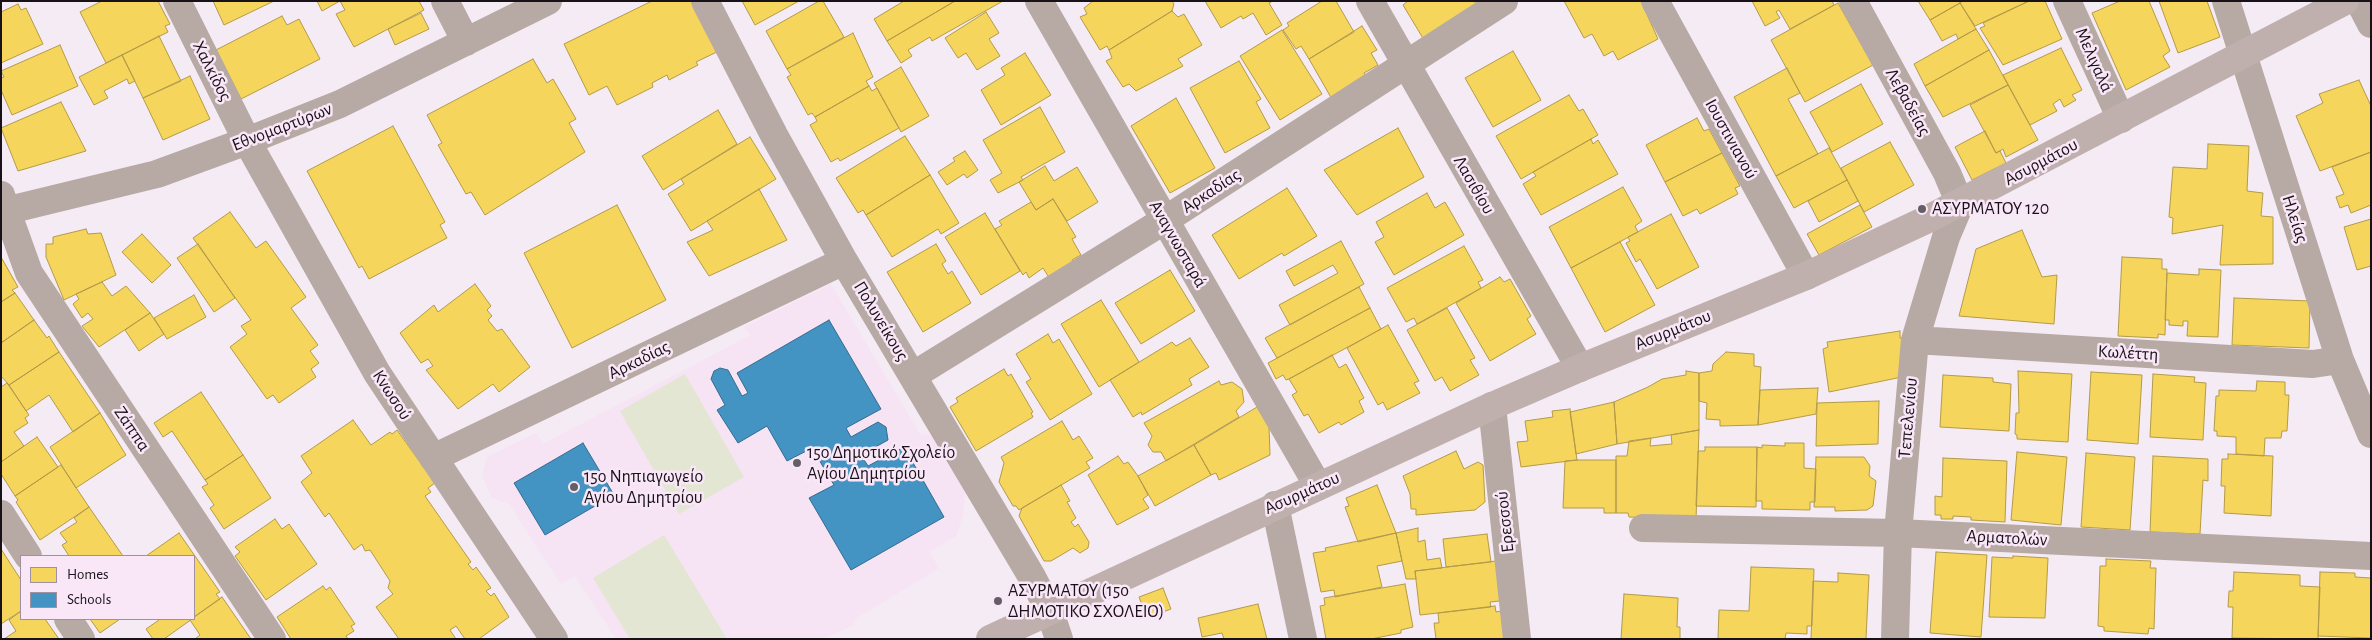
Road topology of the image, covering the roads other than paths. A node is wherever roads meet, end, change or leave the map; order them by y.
1 (177, 1) edge
2 (445, 1) edge
3 (548, 1) edge
4 (705, 1) edge
5 (1039, 1) edge
6 (1370, 1) edge
7 (1504, 1) edge
8 (1655, 1) edge
9 (1852, 1) edge
10 (2067, 1) edge
11 (2226, 1) edge
12 (2345, 1) edge
13 (2359, 1) edge
14 (2371, 24) edge
15 (466, 42) junction
16 (2243, 53) junction
17 (1406, 66) junction
18 (2121, 120) junction
19 (247, 141) junction
20 (1960, 204) junction
21 (3, 206) edge
22 (1165, 220) junction
23 (844, 261) junction
24 (1806, 276) junction
25 (1915, 340) junction
26 (2340, 360) junction
27 (1580, 368) junction
28 (914, 375) junction
29 (1492, 406) junction
30 (2371, 434) edge
31 (433, 458) junction
32 (1318, 486) junction
33 (1275, 505) junction
34 (1, 514) edge
35 (1643, 528) dead end
36 (1898, 533) junction
37 (27, 555) edge
38 (2371, 556) edge
39 (1050, 612) junction
40 (69, 620) edge
41 (81, 639) edge
42 (272, 639) edge
43 (554, 639) edge
44 (990, 639) edge
45 (1059, 639) edge
46 (1303, 639) edge
47 (1517, 639) edge
48 (1894, 639) edge

1 - 19 street, Χαλκίδος
2 - 15 street
3 - 15 street, Εθνομαρτύρων
4 - 23 street, Πολυνείκους
5 - 22 street, Αναγνωσταρά
6 - 17 street, Λασιθίου
7 - 17 street, Αρκαδίας
8 - 24 street, Ιουστινιανού
9 - 20 street, Λεβαδείας
10 - 18 street, Μελιγαλά
11 - 16 street, Ηλείας
12 - 16 street, Ασυρμάτου
13 - 14 street
15 - 19 street, Εθνομαρτύρων
16 - 18 street, Ασυρμάτου
16 - 26 street, Ηλείας
17 - 22 street, Αρκαδίας
17 - 27 street, Λασιθίου
18 - 20 street, Ασυρμάτου
19 - 21 street, Εθνομαρτύρων
19 - 31 street, Κνωσού
20 - 24 street, Ασυρμάτου
20 - 25 street, Τεπελενίου
21 - 42 street, Ζάππα
22 - 28 street, Αρκαδίας
22 - 32 street, Αναγνωσταρά
23 - 28 street, Πολυνείκους
23 - 31 street, Αρκαδίας
24 - 27 street, Ασυρμάτου
25 - 26 street, Κωλέττη
25 - 36 street, Τεπελενίου
26 - 30 street, Ηλείας
27 - 29 street, Ασυρμάτου
28 - 39 street, Πολυνείκους
29 - 32 street, Ασυρμάτου
29 - 47 street, Ερεσσού
31 - 43 street, Κνωσού
32 - 33 street, Ασυρμάτου
33 - 39 street, Ασυρμάτου
33 - 46 street
34 - 37 street
35 - 36 street, Αρματολών
36 - 38 street, Αρματολών
36 - 48 street, Τεπελενίου
39 - 44 street, Ασυρμάτου
39 - 45 street, Πολυνείκους
40 - 41 street

